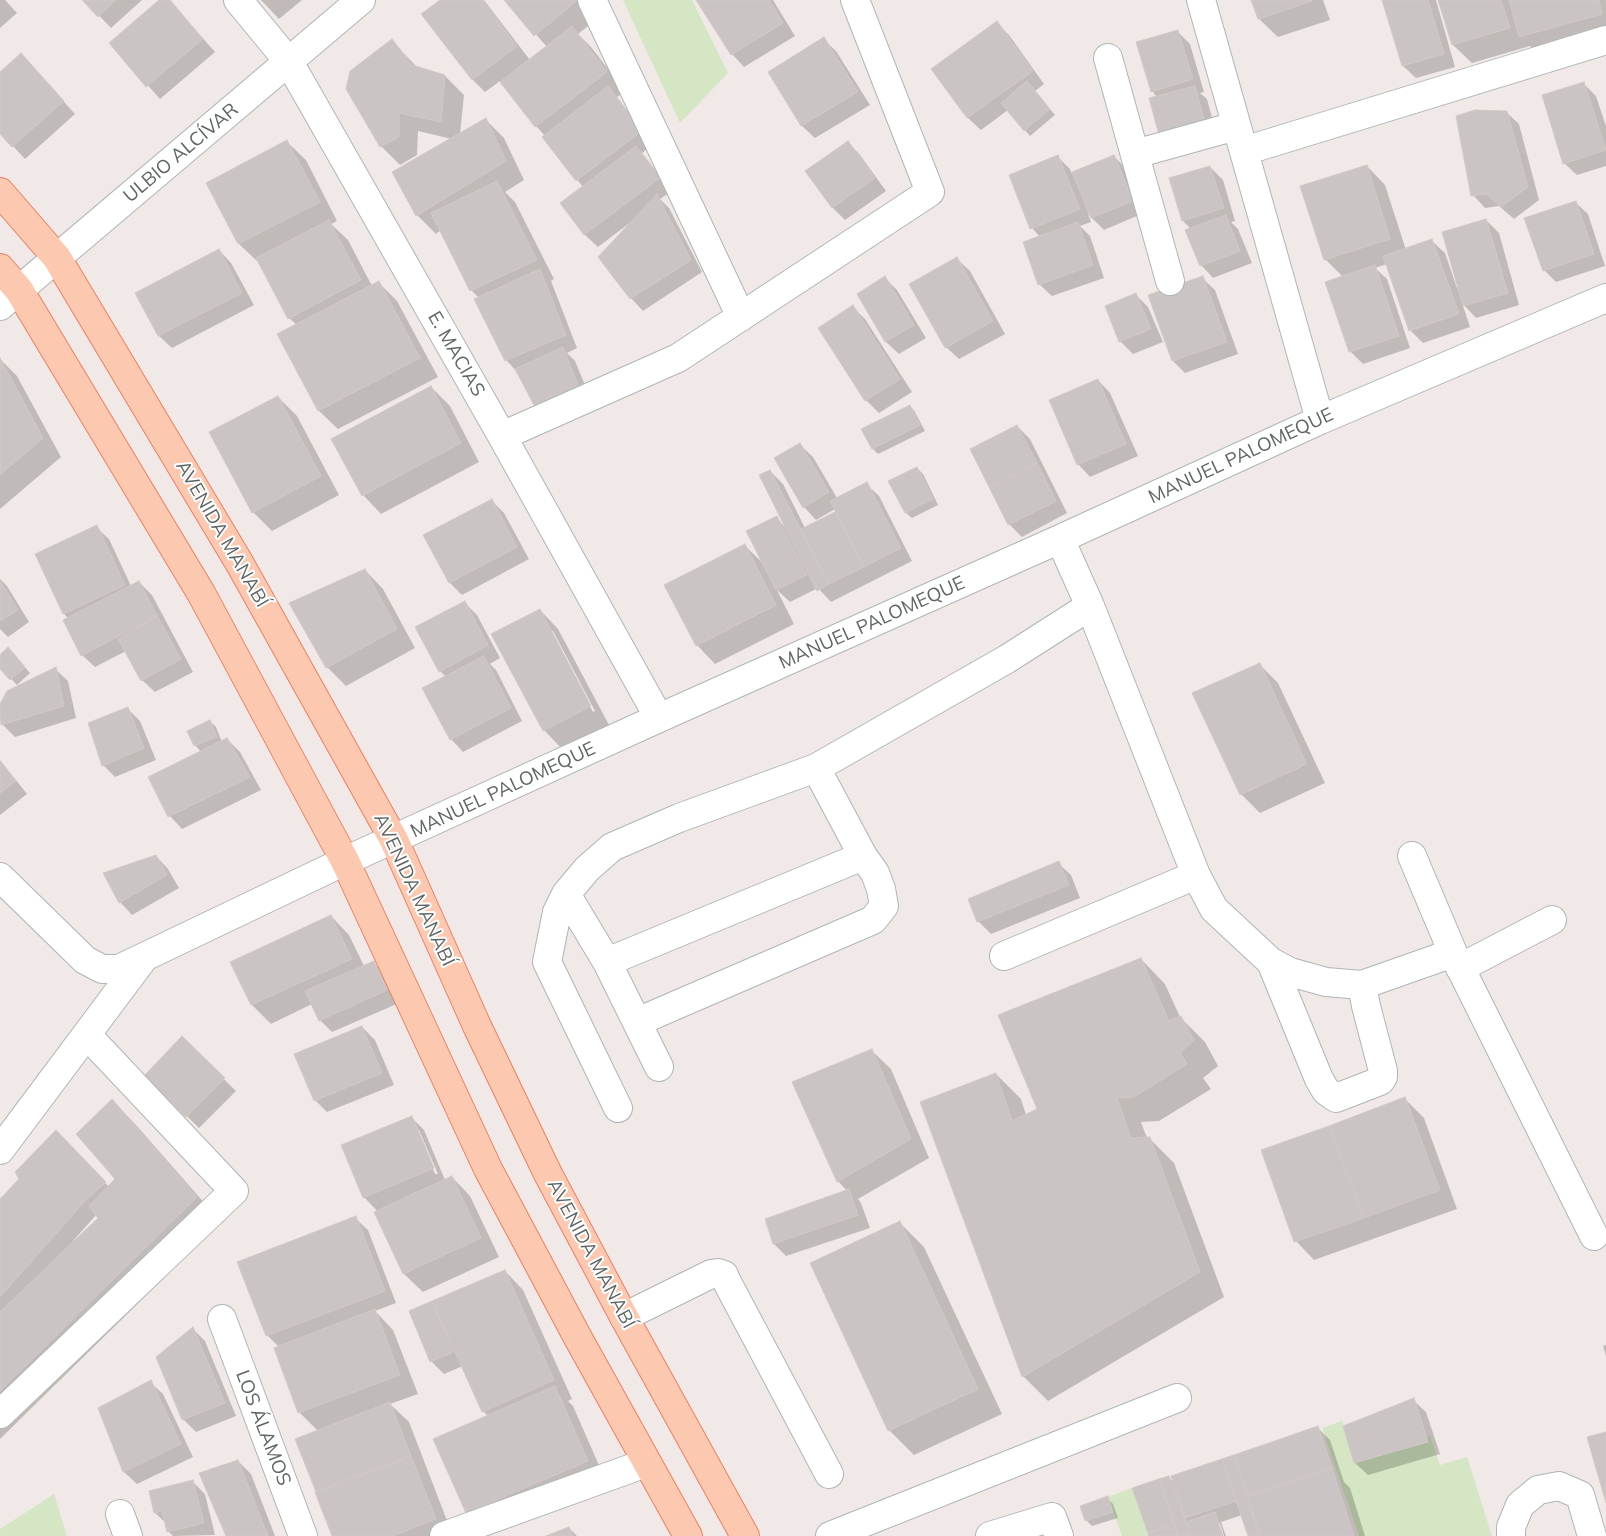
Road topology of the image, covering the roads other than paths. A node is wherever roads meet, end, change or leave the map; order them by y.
1 (238, 0) edge
2 (361, 0) edge
3 (592, 0) edge
4 (855, 0) edge
5 (1201, 0) edge
6 (1606, 40) edge
7 (1108, 58) dead end
8 (289, 62) junction
9 (1240, 139) junction
10 (1135, 154) junction
11 (0, 192) edge
12 (57, 258) junction
13 (0, 268) edge
14 (1170, 281) dead end
15 (10, 298) edge
16 (1606, 298) edge
17 (741, 316) junction
18 (1320, 420) junction
19 (502, 436) junction
20 (1060, 539) junction
21 (1090, 606) junction
22 (659, 718) junction
23 (816, 768) junction
24 (394, 840) junction
25 (863, 856) junction
26 (1412, 856) dead end
27 (345, 861) junction
28 (1196, 875) junction
29 (0, 877) edge
30 (566, 894) junction
31 (1552, 920) dead end
32 (1004, 956) dead end
33 (143, 959) junction
34 (1457, 960) junction
35 (607, 962) junction
36 (1271, 962) junction
37 (1362, 985) junction
38 (637, 1022) junction
39 (87, 1035) junction
40 (659, 1067) dead end
41 (618, 1108) dead end
42 (0, 1150) edge
43 (1594, 1236) dead end
44 (624, 1317) junction
45 (222, 1319) dead end
46 (1177, 1398) dead end
47 (0, 1414) edge
48 (646, 1463) junction
49 (829, 1474) dead end
50 (303, 1536) edge
51 (444, 1536) edge
52 (688, 1536) edge
53 (745, 1536) edge
54 (830, 1536) edge
55 (990, 1536) edge
56 (1059, 1536) edge
57 (1511, 1536) edge
58 (1592, 1536) edge

1 - 8 street, E. MACIAS
2 - 8 street, ULBIO ALCÍVAR
3 - 17 street
4 - 17 street
5 - 9 street
6 - 9 street
7 - 10 street
8 - 12 street, ULBIO ALCÍVAR
8 - 19 street, E. MACIAS
9 - 10 street
9 - 18 street
10 - 14 street
11 - 12 main road, AVENIDA MANABÍ
12 - 15 street, ULBIO ALCÍVAR
12 - 24 main road, AVENIDA MANABÍ
13 - 15 main road
15 - 27 main road
16 - 18 street, MANUEL PALOMEQUE
17 - 19 street
18 - 20 street, MANUEL PALOMEQUE
19 - 22 street, E. MACIAS
20 - 21 street
20 - 22 street, MANUEL PALOMEQUE
21 - 23 street
21 - 28 street
22 - 24 street, MANUEL PALOMEQUE
23 - 25 street
23 - 30 street
24 - 27 street, MANUEL PALOMEQUE
24 - 44 main road, AVENIDA MANABÍ
25 - 35 street
25 - 38 street
26 - 34 street
27 - 33 street, MANUEL PALOMEQUE
27 - 48 main road
28 - 32 street
28 - 36 street
29 - 33 street, MANUEL PALOMEQUE
30 - 35 street
30 - 41 street
31 - 34 street
33 - 39 street
34 - 37 street
34 - 43 street
35 - 38 street
36 - 37 street
36 - 37 street
38 - 40 street
39 - 42 street
39 - 47 street
44 - 49 street
44 - 53 main road, AVENIDA MANABÍ
45 - 50 street, LOS ÁLAMOS
46 - 54 street
48 - 51 street
48 - 52 main road
55 - 56 street
57 - 58 street

